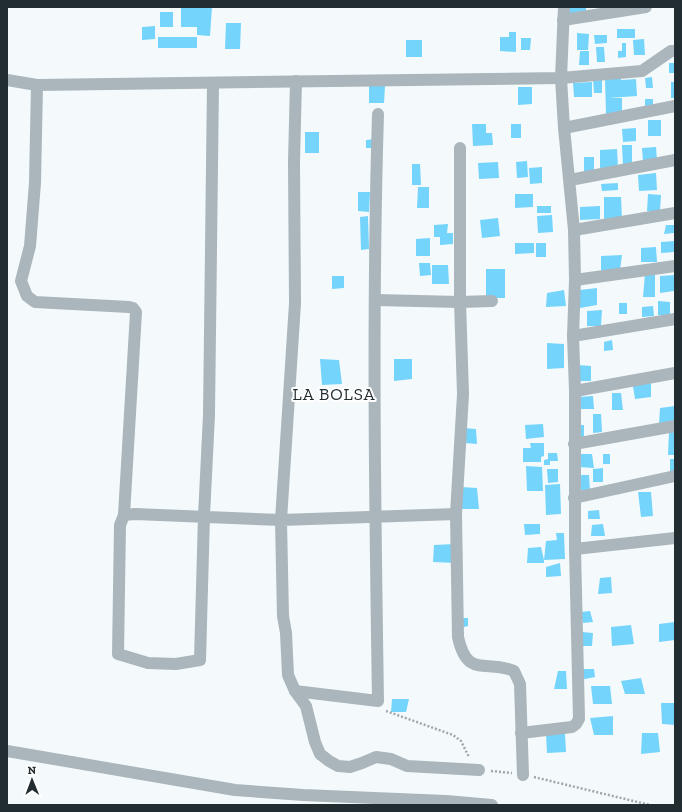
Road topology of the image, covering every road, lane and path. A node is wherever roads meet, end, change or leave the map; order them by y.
1 (564, 7) edge
2 (646, 7) edge
3 (563, 20) junction
4 (675, 50) edge
5 (561, 78) junction
6 (7, 80) edge
7 (296, 81) junction
8 (213, 82) junction
9 (37, 85) junction
10 (675, 106) edge
11 (378, 114) dead end
12 (564, 128) junction
13 (460, 148) dead end
14 (675, 160) edge
15 (570, 180) junction
16 (675, 213) edge
17 (574, 230) junction
18 (675, 266) edge
19 (575, 280) junction
20 (375, 300) junction
21 (492, 301) dead end
22 (460, 302) junction
23 (675, 319) edge
24 (573, 336) junction
25 (675, 373) edge
26 (575, 391) junction
27 (675, 426) edge
28 (574, 444) junction
29 (675, 476) edge
30 (574, 498) junction
31 (456, 514) junction
32 (124, 515) junction
33 (204, 516) junction
34 (375, 518) junction
35 (281, 520) junction
36 (675, 538) edge
37 (575, 549) junction
38 (295, 691) junction
39 (521, 733) junction
40 (7, 751) edge
41 (479, 770) dead end
42 (523, 774) dead end
43 (492, 805) edge

1 - 3 street
2 - 3 street
3 - 5 street
4 - 5 street
5 - 7 street
5 - 12 street
6 - 9 street
7 - 8 street
7 - 35 street
8 - 9 street
8 - 33 street
9 - 32 street
10 - 12 street
11 - 20 street
12 - 15 street
13 - 22 street
14 - 15 street
15 - 17 street
16 - 17 street
17 - 19 street
18 - 19 street
19 - 24 street
20 - 22 street
20 - 34 street
21 - 22 street
22 - 31 street
23 - 24 street
24 - 26 street
25 - 26 street
26 - 28 street
27 - 28 street
28 - 30 street
29 - 30 street
30 - 37 street
31 - 34 street
31 - 39 street
32 - 33 street
32 - 33 street
33 - 35 street
34 - 35 street
34 - 38 street
35 - 38 street
36 - 37 street
37 - 39 street
38 - 41 street
39 - 42 street
40 - 43 street

